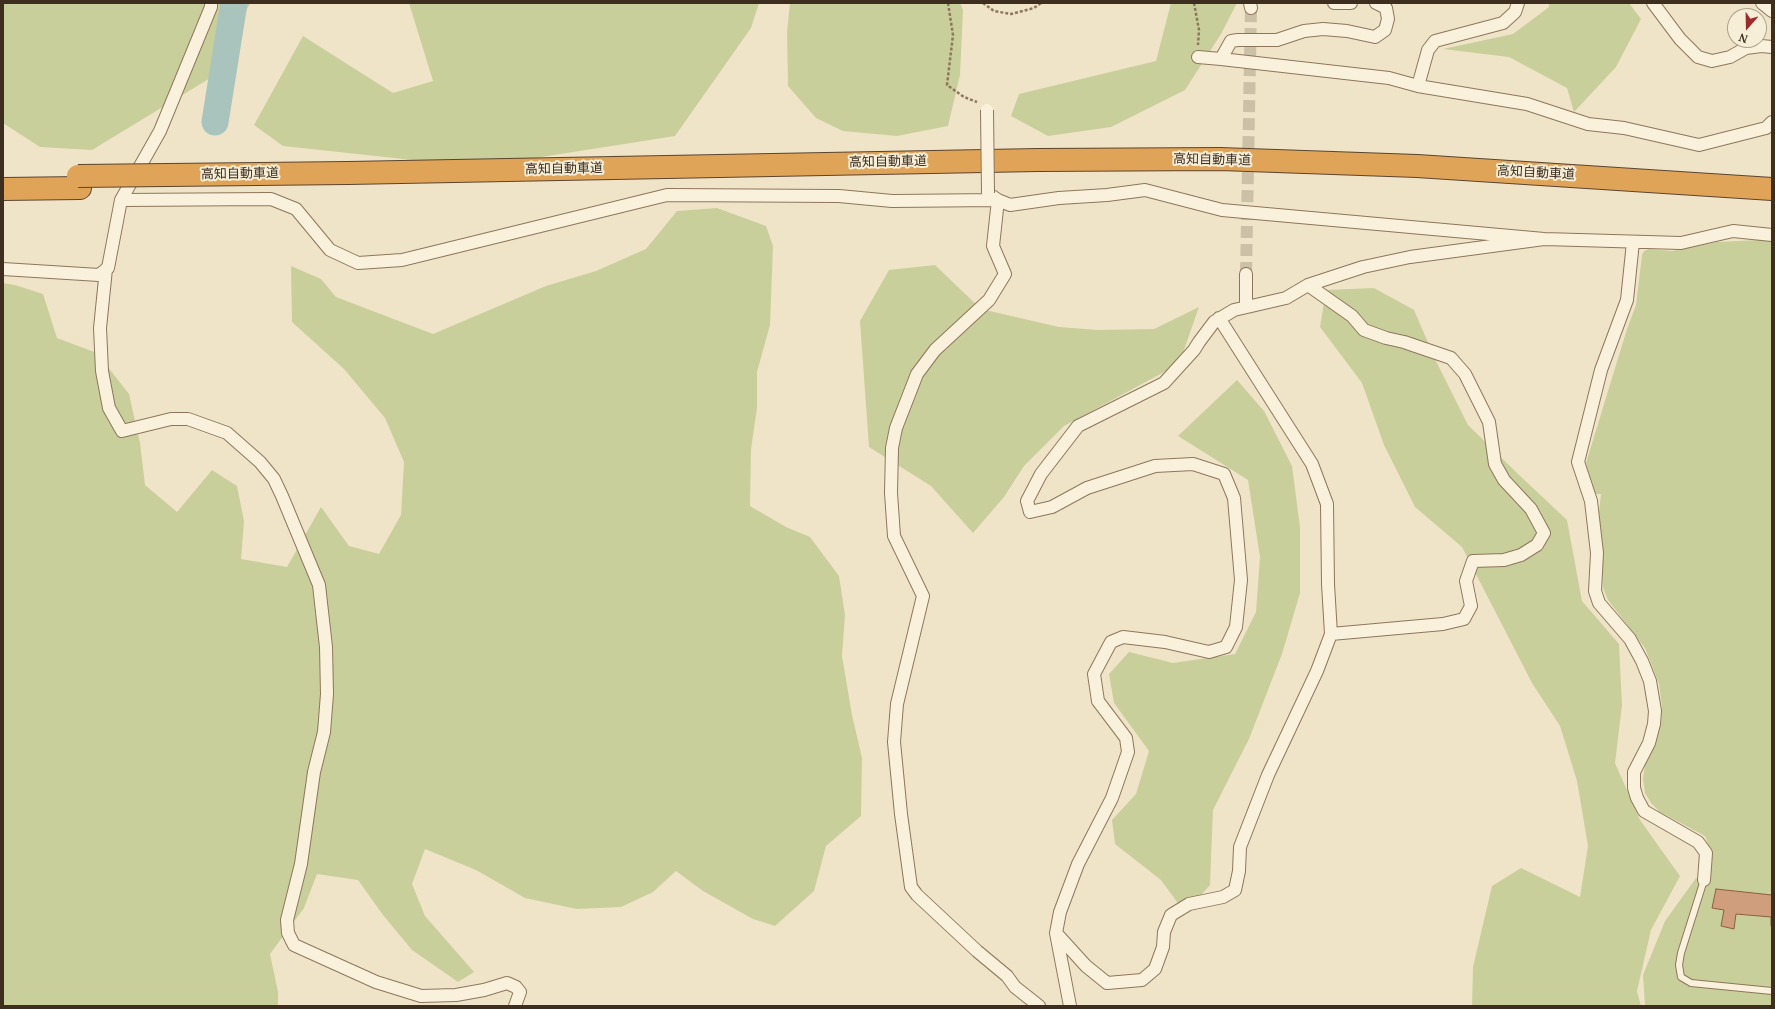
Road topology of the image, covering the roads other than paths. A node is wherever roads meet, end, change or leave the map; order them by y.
1 (211, 3) edge
2 (1334, 3) edge
3 (1351, 3) edge
4 (1376, 3) edge
5 (1518, 3) edge
6 (1652, 3) edge
7 (1762, 3) edge
8 (1772, 11) edge
9 (1772, 47) edge
10 (1198, 57) road end
11 (1221, 59) junction
12 (1418, 86) junction
13 (986, 110) road end
14 (1772, 122) edge
15 (3, 177) edge
16 (348, 179) junction
17 (79, 182) junction
18 (3, 189) edge
19 (1772, 189) edge
20 (121, 200) junction
21 (998, 200) junction
22 (1772, 200) edge
23 (1772, 235) edge
24 (1544, 239) junction
25 (1632, 242) junction
26 (3, 269) edge
27 (106, 269) junction
28 (1246, 274) tunnel mouth
29 (1308, 285) junction
30 (1246, 307) junction
31 (1220, 318) junction
32 (1331, 634) junction
33 (1704, 880) joint
34 (1056, 933) junction
35 (1772, 991) edge
36 (515, 1006) edge
37 (1039, 1006) edge
38 (1070, 1006) edge

1 - 20 street
2 - 3 street
4 - 11 street
5 - 12 street
6 - 9 street
7 - 8 street
10 - 11 street
11 - 12 street
12 - 14 street
13 - 21 street, bridge
15 - 17 highway, 高知自動車道
16 - 17 highway, 高知自動車道
16 - 19 highway, 高知自動車道
16 - 22 highway, 高知自動車道
17 - 18 highway, 高知自動車道
20 - 21 street
20 - 27 street
21 - 24 street
21 - 37 street
23 - 25 street
24 - 25 street
24 - 29 street
25 - 33 street
26 - 27 street
27 - 36 street
28 - 30 street
29 - 30 street
29 - 32 street
30 - 31 street
31 - 32 street
31 - 34 street
32 - 34 street
33 - 35 lane
34 - 38 street

